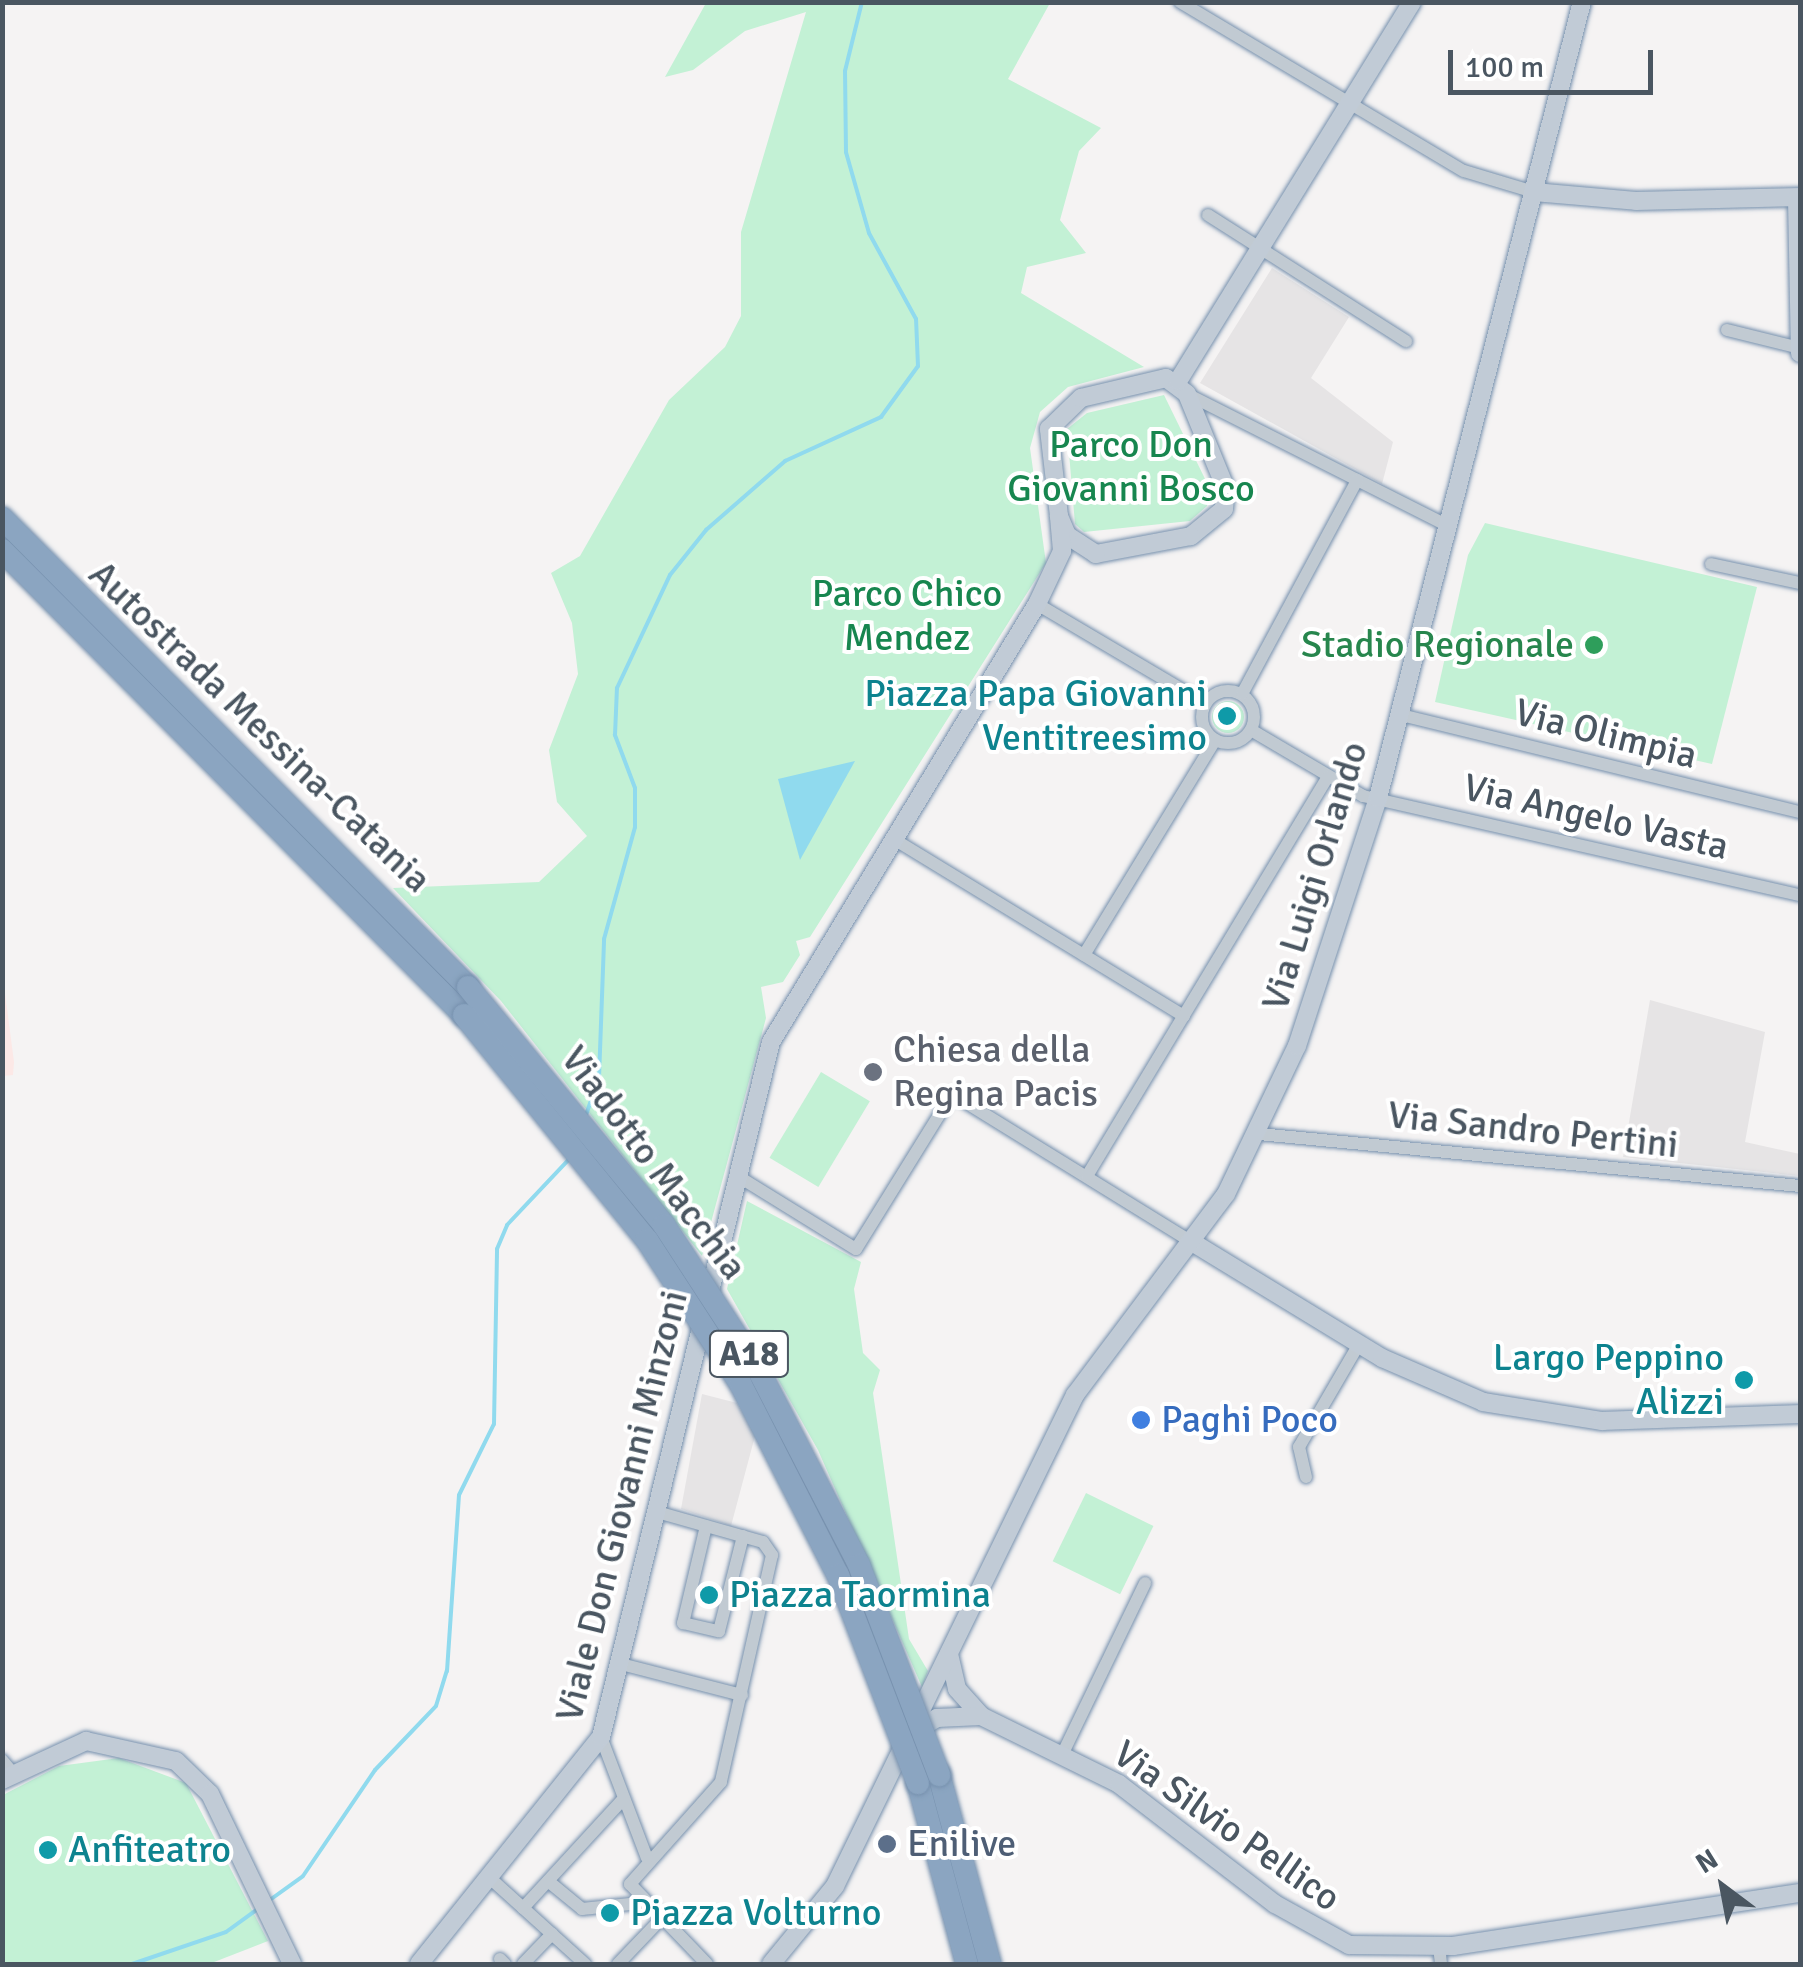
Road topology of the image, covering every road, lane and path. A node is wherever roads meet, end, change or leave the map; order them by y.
1 (1412, 2) edge
2 (1582, 2) edge
3 (1185, 4) edge
4 (1349, 102) junction
5 (1534, 192) junction
6 (1799, 198) edge
7 (1208, 215) dead end
8 (1258, 247) junction
9 (1727, 330) dead end
10 (1406, 341) dead end
11 (1800, 350) edge
12 (1183, 383) junction
13 (1356, 480) junction
14 (1059, 516) junction
15 (2, 518) edge
16 (1444, 524) junction
17 (2, 550) edge
18 (1096, 554) junction
19 (1711, 564) dead end
20 (1800, 583) edge
21 (1037, 604) junction
22 (1242, 694) junction
23 (1206, 704) junction
24 (1397, 714) junction
25 (1257, 734) junction
26 (1215, 740) junction
27 (1328, 776) junction
28 (1378, 798) junction
29 (1800, 812) edge
30 (892, 838) junction
31 (1800, 895) edge
32 (1084, 955) junction
33 (468, 986) joint
34 (464, 1016) joint
35 (1184, 1016) junction
36 (1259, 1134) junction
37 (736, 1176) junction
38 (1087, 1176) junction
39 (1800, 1186) edge
40 (1192, 1242) junction
41 (1360, 1344) junction
42 (1800, 1414) edge
43 (1306, 1477) dead end
44 (657, 1512) junction
45 (706, 1526) junction
46 (743, 1536) junction
47 (1145, 1583) dead end
48 (949, 1654) junction
49 (621, 1664) junction
50 (930, 1692) junction
51 (742, 1694) junction
52 (977, 1711) junction
53 (955, 1716) junction
54 (908, 1735) junction
55 (601, 1737) junction
56 (1062, 1755) junction
57 (6, 1771) edge
58 (928, 1779) junction
59 (624, 1798) junction
60 (647, 1858) junction
61 (491, 1879) junction
62 (548, 1881) junction
63 (1800, 1893) edge
64 (640, 1903) junction
65 (524, 1908) junction
66 (659, 1920) junction
67 (552, 1934) junction
68 (1440, 1956) edge
69 (426, 1962) edge
70 (292, 1964) edge
71 (523, 1964) edge
72 (585, 1964) edge
73 (618, 1964) edge
74 (707, 1964) edge
75 (771, 1964) edge
76 (967, 1964) edge
77 (990, 1964) edge

1 - 4 street
2 - 5 street, Via Luigi Orlando
3 - 4 street
4 - 5 street
4 - 8 street
5 - 6 street
5 - 16 street, Via Luigi Orlando
6 - 11 street
7 - 8 street
8 - 10 street
8 - 12 street
9 - 11 street
12 - 13 street
12 - 14 street
12 - 18 street
13 - 16 street
13 - 22 street
14 - 18 street
14 - 21 street
15 - 33 highway, Autostrada Messina-Catania / A18
16 - 24 street, Via Luigi Orlando
17 - 34 highway, Autostrada Messina-Catania / A18
18 - 21 street
19 - 20 street
21 - 23 street
21 - 30 street, Viale Don Giovanni Minzoni
22 - 23 street
22 - 25 street
23 - 26 street
24 - 28 street, Via Luigi Orlando
24 - 29 street, Via Olimpia
25 - 26 street
25 - 27 street, Via Angelo Vasta
26 - 32 street
27 - 28 street, Via Angelo Vasta
27 - 35 street
28 - 31 street, Via Angelo Vasta
28 - 36 street, Via Luigi Orlando
30 - 32 street
30 - 37 street, Viale Don Giovanni Minzoni
32 - 35 street
33 - 58 highway, Viadotto Macchia / A18, bridge
34 - 58 highway, Viadotto Macchia / A18, bridge
35 - 38 street
36 - 39 street, Via Sandro Pertini
36 - 40 street, Via Luigi Orlando
37 - 38 street
37 - 44 street, Viale Don Giovanni Minzoni
38 - 40 street
40 - 41 street
40 - 48 street, Via Luigi Orlando
41 - 42 street
41 - 43 street
44 - 45 street
44 - 49 street, Viale Don Giovanni Minzoni
45 - 46 street
45 - 46 street
46 - 51 street
47 - 56 street
48 - 50 street, Via Luigi Orlando
48 - 52 street
49 - 51 street
49 - 55 street, Viale Don Giovanni Minzoni
50 - 52 street, Via Silvio Pellico
50 - 53 street
50 - 54 street, Via Luigi Orlando
51 - 60 street
52 - 53 street
52 - 56 street, Via Silvio Pellico
53 - 54 street
54 - 75 street, Via Luigi Orlando
55 - 59 street
55 - 61 street, Viale Don Giovanni Minzoni
56 - 68 street, Via Silvio Pellico
57 - 70 street
58 - 76 highway, A18
58 - 77 highway, A18
59 - 60 street
59 - 62 street
60 - 64 street
61 - 65 street
61 - 69 street, Viale Don Giovanni Minzoni
62 - 64 street
62 - 65 street
63 - 68 street, Via Silvio Pellico
64 - 66 street
65 - 67 street
66 - 73 street
66 - 74 street
67 - 71 street
67 - 72 street

